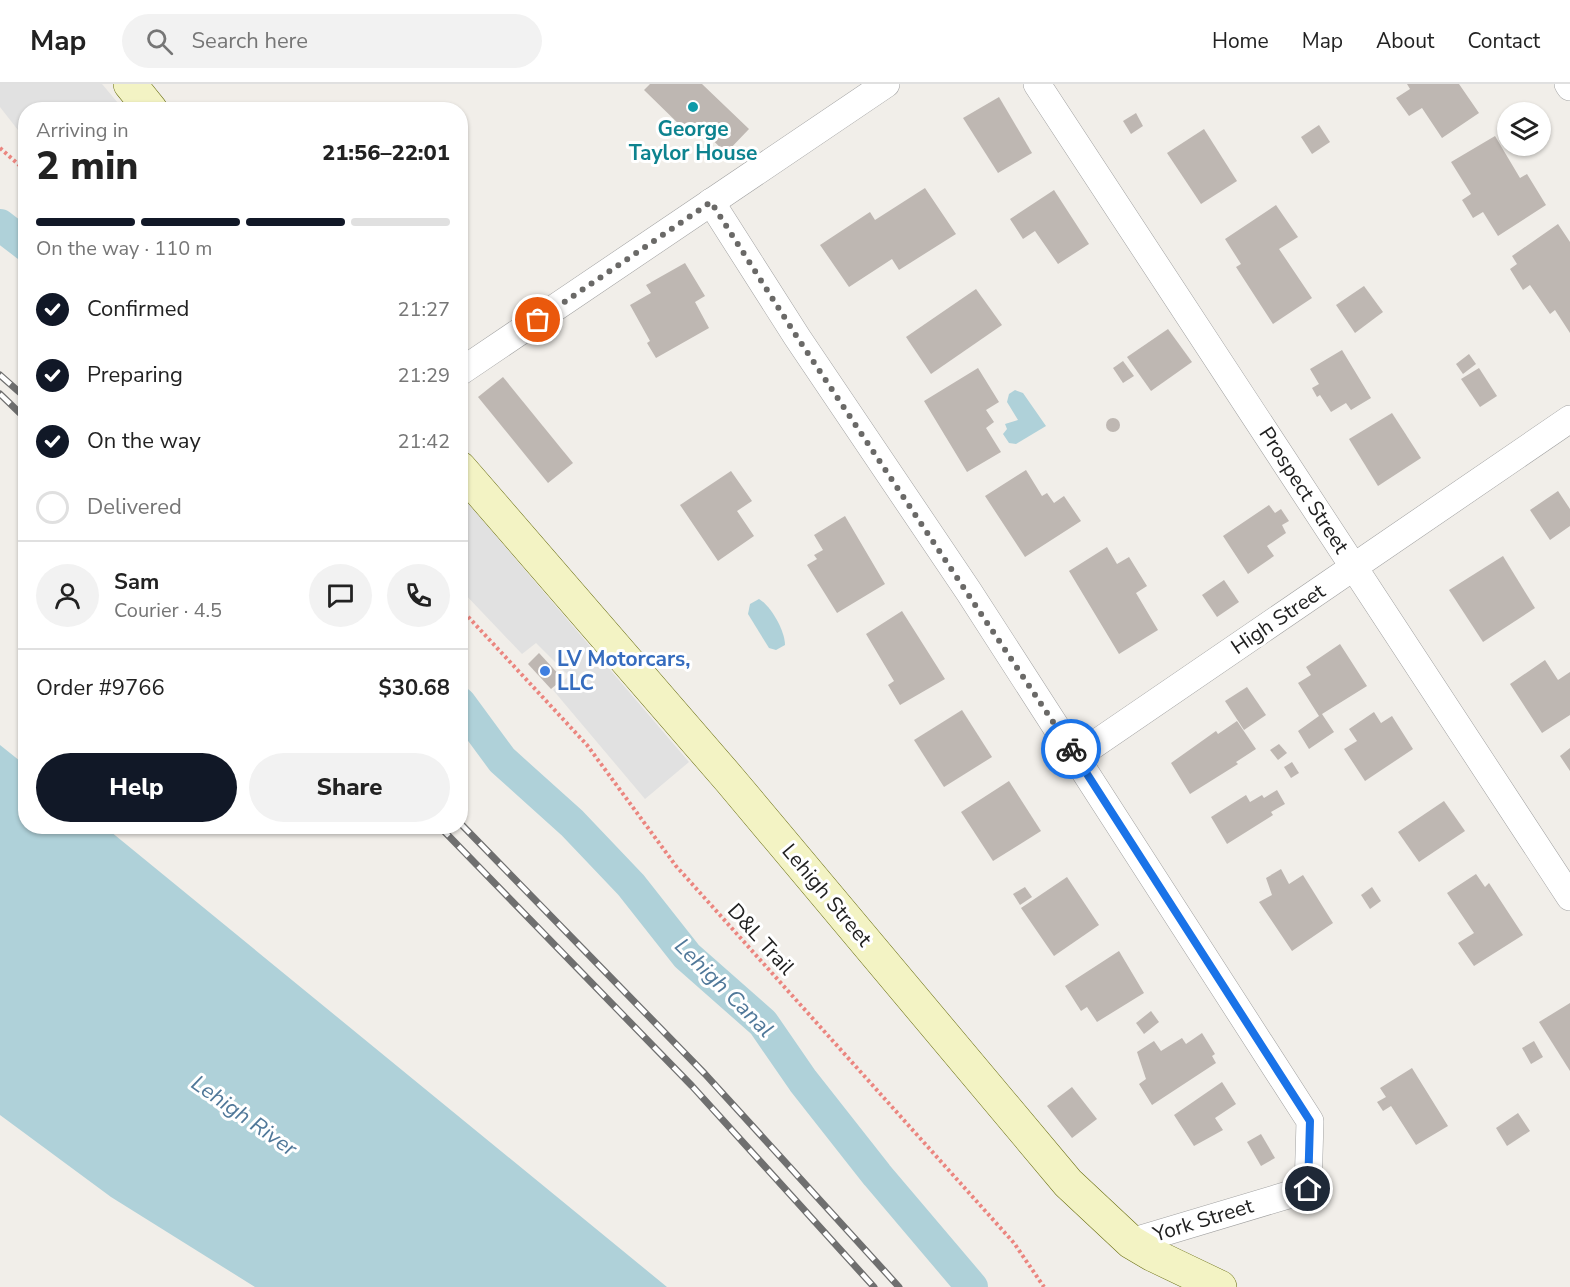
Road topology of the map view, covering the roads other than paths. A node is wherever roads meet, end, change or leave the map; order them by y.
1 (130, 84) edge
2 (886, 84) edge
3 (1037, 84) edge
4 (145, 102) edge
5 (711, 202) junction
6 (468, 367) edge
7 (1570, 419) edge
8 (468, 477) edge
9 (1354, 567) junction
10 (1076, 757) junction
11 (1570, 897) edge
12 (1131, 1242) junction
13 (1220, 1287) edge

1 - 4 street
2 - 5 street
3 - 9 street, Prospect Street
5 - 6 street
5 - 10 street
7 - 9 street, High Street
8 - 12 street, Lehigh Street
9 - 10 street, High Street
9 - 11 street, Prospect Street
10 - 12 street, York Street
12 - 13 street, Lehigh Street

